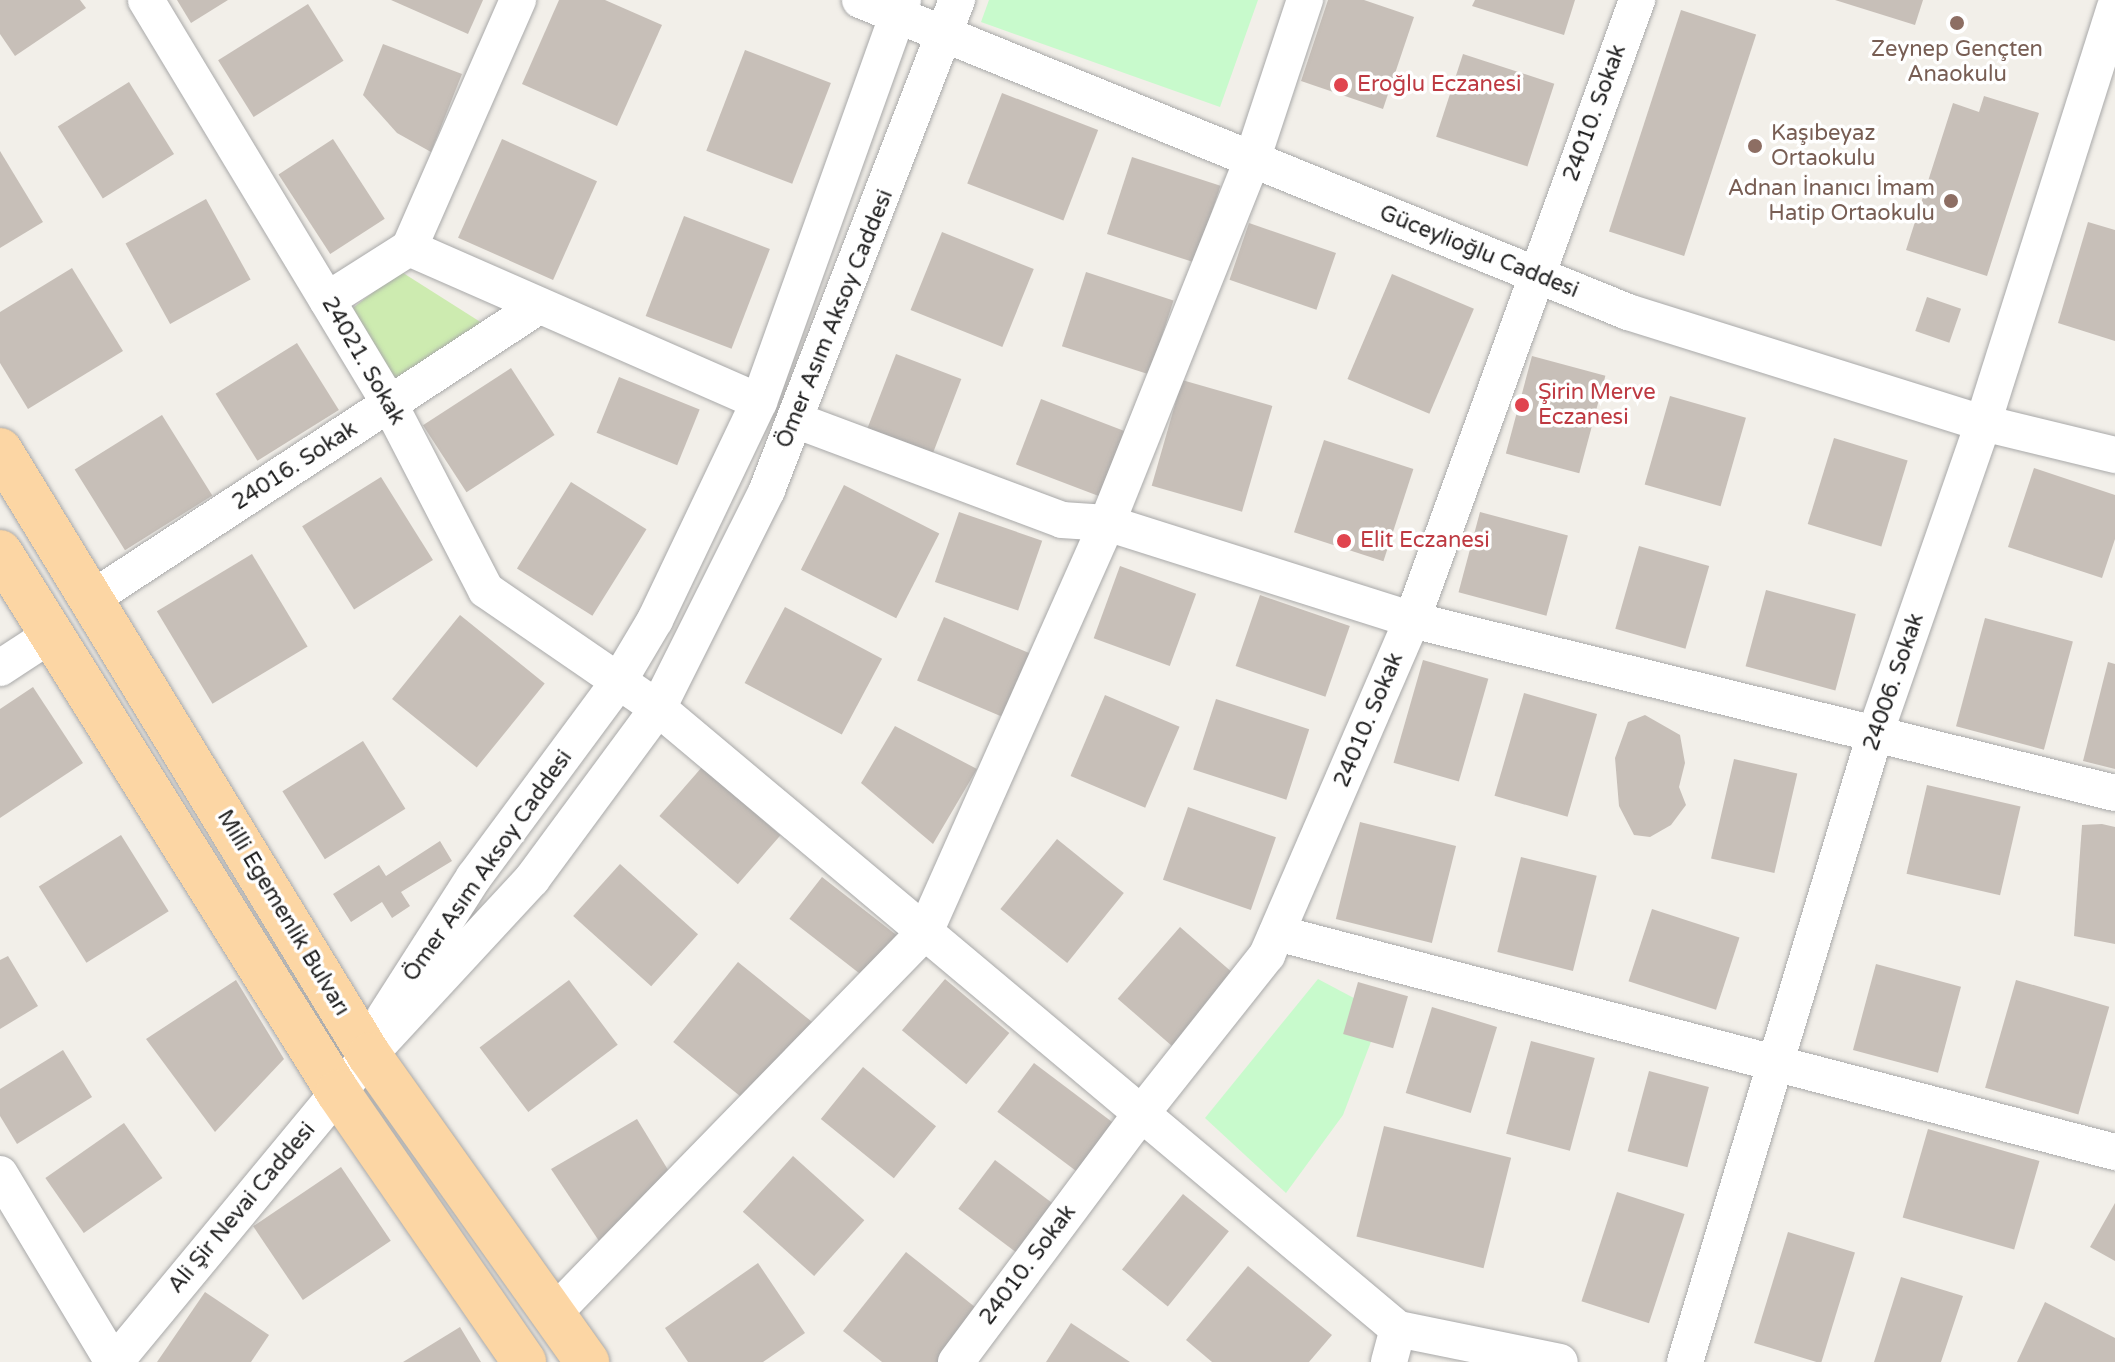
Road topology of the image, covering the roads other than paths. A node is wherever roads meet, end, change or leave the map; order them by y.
1 (146, 0) edge
2 (518, 0) edge
3 (860, 0) edge
4 (1305, 0) edge
5 (1637, 0) edge
6 (2115, 7) edge
7 (900, 8) edge
8 (951, 16) edge
9 (1252, 160) junction
10 (409, 248) junction
11 (1536, 275) junction
12 (327, 300) junction
13 (539, 306) junction
14 (759, 402) junction
15 (390, 405) junction
16 (795, 420) junction
17 (1983, 423) junction
18 (0, 450) edge
19 (2115, 455) edge
20 (1107, 523) junction
21 (0, 552) edge
22 (91, 599) junction
23 (1412, 620) junction
24 (52, 634) junction
25 (0, 668) edge
26 (617, 684) junction
27 (658, 708) junction
28 (1876, 731) junction
29 (2115, 793) edge
30 (925, 932) junction
31 (1277, 933) junction
32 (369, 1055) junction
33 (1772, 1063) junction
34 (338, 1092) junction
35 (1141, 1114) junction
36 (2115, 1152) edge
37 (0, 1174) edge
38 (556, 1311) junction
39 (1393, 1346) edge
40 (114, 1362) edge
41 (524, 1362) edge
42 (587, 1362) edge
43 (956, 1362) edge
44 (1560, 1362) edge
45 (1685, 1362) edge

1 - 12 street, 24021. Sokak
2 - 10 street
3 - 7 street, Güceylioğlu Caddesi
4 - 9 street
5 - 11 street, 24010. Sokak
6 - 17 street, 24006. Sokak
7 - 8 street, Güceylioğlu Caddesi
7 - 14 street, Ömer Asım Aksoy Caddesi
8 - 9 street, Güceylioğlu Caddesi
8 - 16 street, Ömer Asım Aksoy Caddesi
9 - 11 street, Güceylioğlu Caddesi
9 - 20 street
10 - 12 street
10 - 13 street
11 - 17 street, Güceylioğlu Caddesi
11 - 23 street, 24010. Sokak
12 - 15 street, 24021. Sokak
13 - 14 street
13 - 15 street, 24016. Sokak
14 - 26 street, Ömer Asım Aksoy Caddesi
15 - 22 street, 24016. Sokak
15 - 26 street, 24021. Sokak
16 - 20 street
16 - 27 street, Ömer Asım Aksoy Caddesi
17 - 19 street, Güceylioğlu Caddesi
17 - 28 street, 24006. Sokak
18 - 22 main road, Milli Egemenlik Bulvarı
20 - 23 street
20 - 30 street
21 - 24 main road, Milli Egemenlik Bulvarı
22 - 32 main road, Milli Egemenlik Bulvarı
23 - 28 street
23 - 31 street, 24010. Sokak
24 - 25 street
24 - 34 main road, Milli Egemenlik Bulvarı
26 - 27 street, 24021. Sokak
26 - 32 street, Ömer Asım Aksoy Caddesi
27 - 30 street, 24021. Sokak
27 - 32 street, Ömer Asım Aksoy Caddesi
28 - 29 street
28 - 33 street, 24006. Sokak
30 - 35 street, 24021. Sokak
30 - 38 street
31 - 33 street
31 - 35 street, 24010. Sokak
32 - 34 street, Ali Şir Nevai Caddesi
32 - 38 main road, Milli Egemenlik Bulvarı
33 - 36 street
33 - 45 street, 24006. Sokak
34 - 40 street, Ali Şir Nevai Caddesi
34 - 41 main road, Milli Egemenlik Bulvarı
35 - 39 street, 24021. Sokak
35 - 43 street, 24010. Sokak
37 - 40 street
38 - 42 main road, Milli Egemenlik Bulvarı
39 - 44 street

